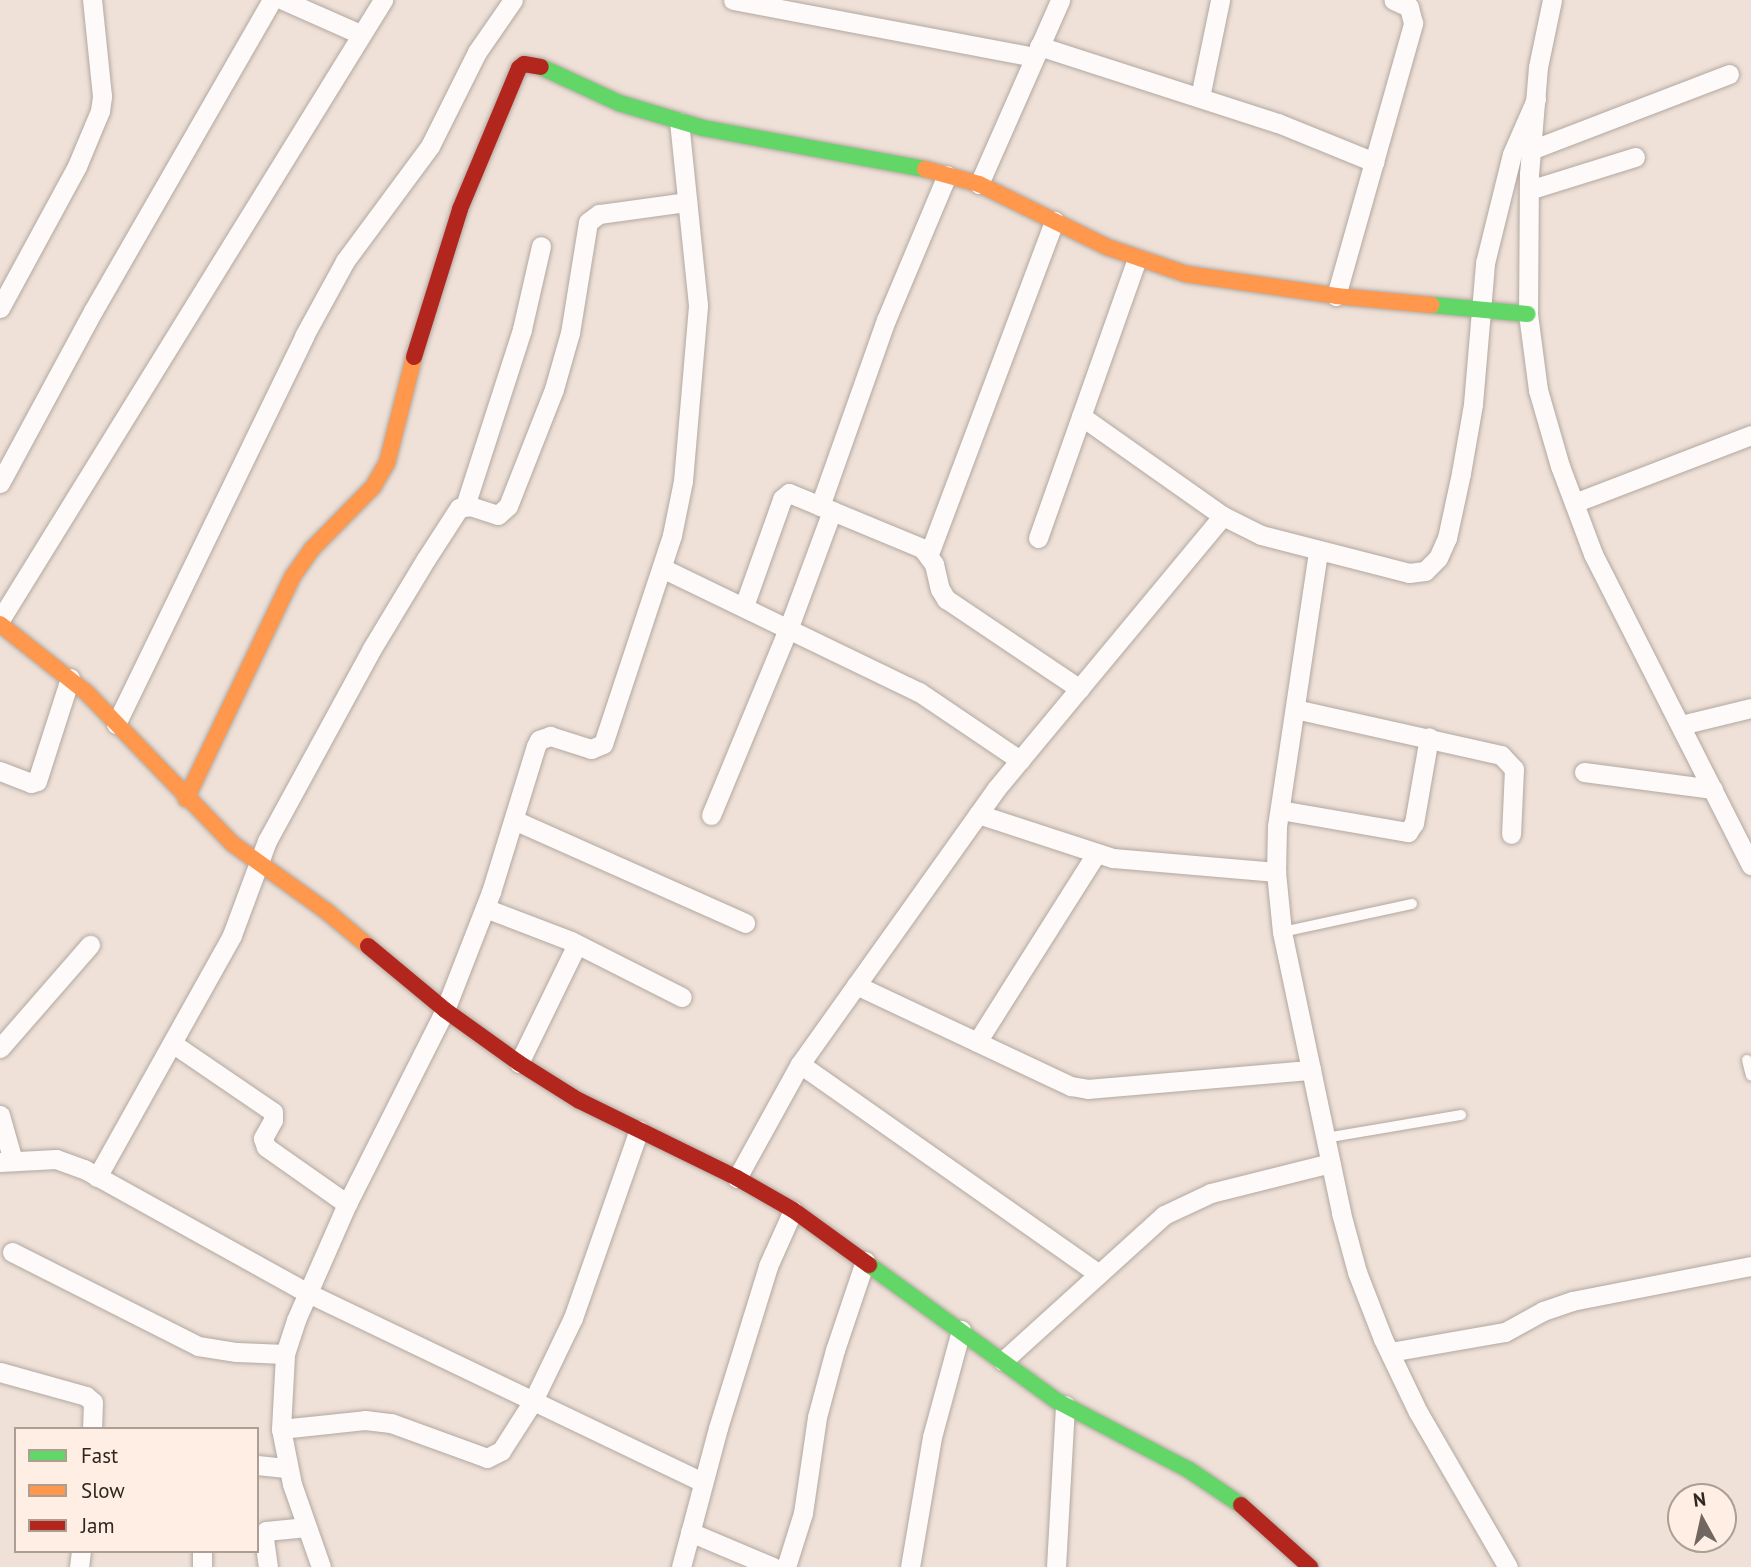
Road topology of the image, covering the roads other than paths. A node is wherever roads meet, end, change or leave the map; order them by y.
1 (92, 0) edge
2 (272, 0) edge
3 (284, 0) edge
4 (383, 0) edge
5 (513, 0) edge
6 (733, 0) edge
7 (1060, 0) edge
8 (1220, 0) edge
9 (1393, 0) edge
10 (1552, 0) edge
11 (360, 34) junction
12 (1037, 52) junction
13 (1729, 74) dead end
14 (1200, 97) junction
15 (1536, 99) junction
16 (679, 122) junction
17 (1531, 150) junction
18 (1635, 157) dead end
19 (1374, 162) junction
20 (947, 175) junction
21 (979, 184) junction
22 (1529, 190) junction
23 (687, 202) junction
24 (1054, 221) junction
25 (541, 246) dead end
26 (1137, 259) junction
27 (1336, 296) junction
28 (0, 308) edge
29 (1482, 310) junction
30 (1528, 314) junction
31 (1082, 416) junction
32 (1751, 435) edge
33 (0, 483) edge
34 (1574, 503) junction
35 (465, 506) junction
36 (826, 508) junction
37 (1223, 516) junction
38 (1038, 538) dead end
39 (1318, 552) junction
40 (929, 554) junction
41 (663, 568) junction
42 (744, 606) junction
43 (0, 622) edge
44 (789, 627) junction
45 (70, 678) junction
46 (1080, 689) junction
47 (1751, 708) edge
48 (1295, 709) junction
49 (116, 724) junction
50 (1681, 725) junction
51 (1429, 737) junction
52 (1020, 760) junction
53 (0, 771) edge
54 (1584, 772) dead end
55 (1713, 789) junction
56 (186, 799) junction
57 (1280, 810) junction
58 (978, 814) junction
59 (711, 815) dead end
60 (514, 820) junction
61 (1511, 834) dead end
62 (1096, 854) junction
63 (258, 863) junction
64 (1751, 864) edge
65 (1276, 872) junction
66 (1412, 904) dead end
67 (485, 908) junction
68 (745, 923) dead end
69 (1282, 932) junction
70 (90, 944) dead end
71 (577, 944) junction
72 (856, 985) junction
73 (682, 998) dead end
74 (445, 1010) junction
75 (977, 1042) junction
76 (172, 1043) junction
77 (0, 1048) edge
78 (1747, 1060) dead end
79 (519, 1063) junction
80 (800, 1064) junction
81 (1311, 1070) junction
82 (1751, 1076) edge
83 (0, 1115) edge
84 (1461, 1115) dead end
85 (639, 1130) junction
86 (1325, 1138) junction
87 (6, 1161) edge
88 (1330, 1163) junction
89 (97, 1177) junction
90 (737, 1178) junction
91 (348, 1204) junction
92 (793, 1209) junction
93 (12, 1252) dead end
94 (865, 1261) junction
95 (1751, 1266) edge
96 (1099, 1274) junction
97 (308, 1293) junction
98 (961, 1330) junction
99 (1390, 1352) junction
100 (285, 1354) junction
101 (1003, 1361) junction
102 (0, 1372) edge
103 (533, 1401) junction
104 (1065, 1405) junction
105 (92, 1427) edge
106 (281, 1429) junction
107 (259, 1465) edge
108 (288, 1468) junction
109 (704, 1482) junction
110 (307, 1528) junction
111 (690, 1532) junction
112 (268, 1567) edge
113 (320, 1567) edge
114 (681, 1567) edge
115 (772, 1567) edge
116 (786, 1567) edge
117 (910, 1567) edge
118 (1056, 1567) edge
119 (1310, 1567) edge
120 (1508, 1567) edge

1 - 28 street
2 - 33 street
3 - 11 street
4 - 11 street
5 - 49 street
6 - 12 street
7 - 12 street
8 - 14 street
9 - 19 street
10 - 15 street
11 - 43 street
12 - 14 street
12 - 21 street
13 - 17 street
14 - 19 street
15 - 17 street
15 - 29 street
16 - 20 street
16 - 23 street
16 - 56 street
17 - 22 street
18 - 22 street
19 - 27 street
20 - 21 street
20 - 36 street
21 - 24 street
22 - 30 street
23 - 35 street
23 - 41 street
24 - 26 street
24 - 40 street
25 - 35 street
26 - 27 street
26 - 31 street
27 - 29 street
29 - 30 street
29 - 39 street
30 - 34 street
31 - 37 street
31 - 38 street
32 - 34 street
34 - 50 street
35 - 63 street
36 - 40 street
36 - 42 street
36 - 44 street
37 - 39 street
37 - 46 street
39 - 48 street
40 - 46 street
41 - 42 street
41 - 60 street
42 - 44 street
43 - 45 street
44 - 52 street
44 - 59 street
45 - 49 street
45 - 53 street
46 - 52 street
47 - 50 street
48 - 51 street
48 - 57 street
49 - 56 street
50 - 55 street
51 - 57 street
51 - 61 street
52 - 58 street
54 - 55 street
55 - 64 street
56 - 63 street
57 - 65 street
58 - 62 street
58 - 72 street
60 - 67 street
60 - 68 street
62 - 65 street
62 - 75 street
63 - 74 street
63 - 76 street
65 - 69 street
66 - 69 lane
67 - 71 street
67 - 74 street
69 - 81 street
70 - 77 street
71 - 73 street
71 - 79 street
72 - 75 street
72 - 80 street
74 - 79 street
74 - 91 street
75 - 81 street
76 - 89 street
76 - 91 street
78 - 82 lane
79 - 85 street
80 - 90 street
80 - 96 street
81 - 86 street
83 - 87 street
84 - 86 lane
85 - 90 street
85 - 103 street
86 - 88 street
87 - 89 street
88 - 96 street
88 - 99 street
89 - 97 street
90 - 92 street
91 - 97 street
92 - 94 street
92 - 109 street
93 - 100 street
94 - 98 street
94 - 116 street
95 - 99 street
96 - 101 street
97 - 100 street
97 - 103 street
98 - 101 street
98 - 117 street
99 - 120 street
100 - 106 street
101 - 104 street
102 - 105 street
103 - 106 street
103 - 109 street
104 - 118 street
104 - 119 street
106 - 108 street
107 - 108 street
108 - 110 street
109 - 111 street
110 - 112 street
110 - 113 street
111 - 114 street
111 - 115 street

